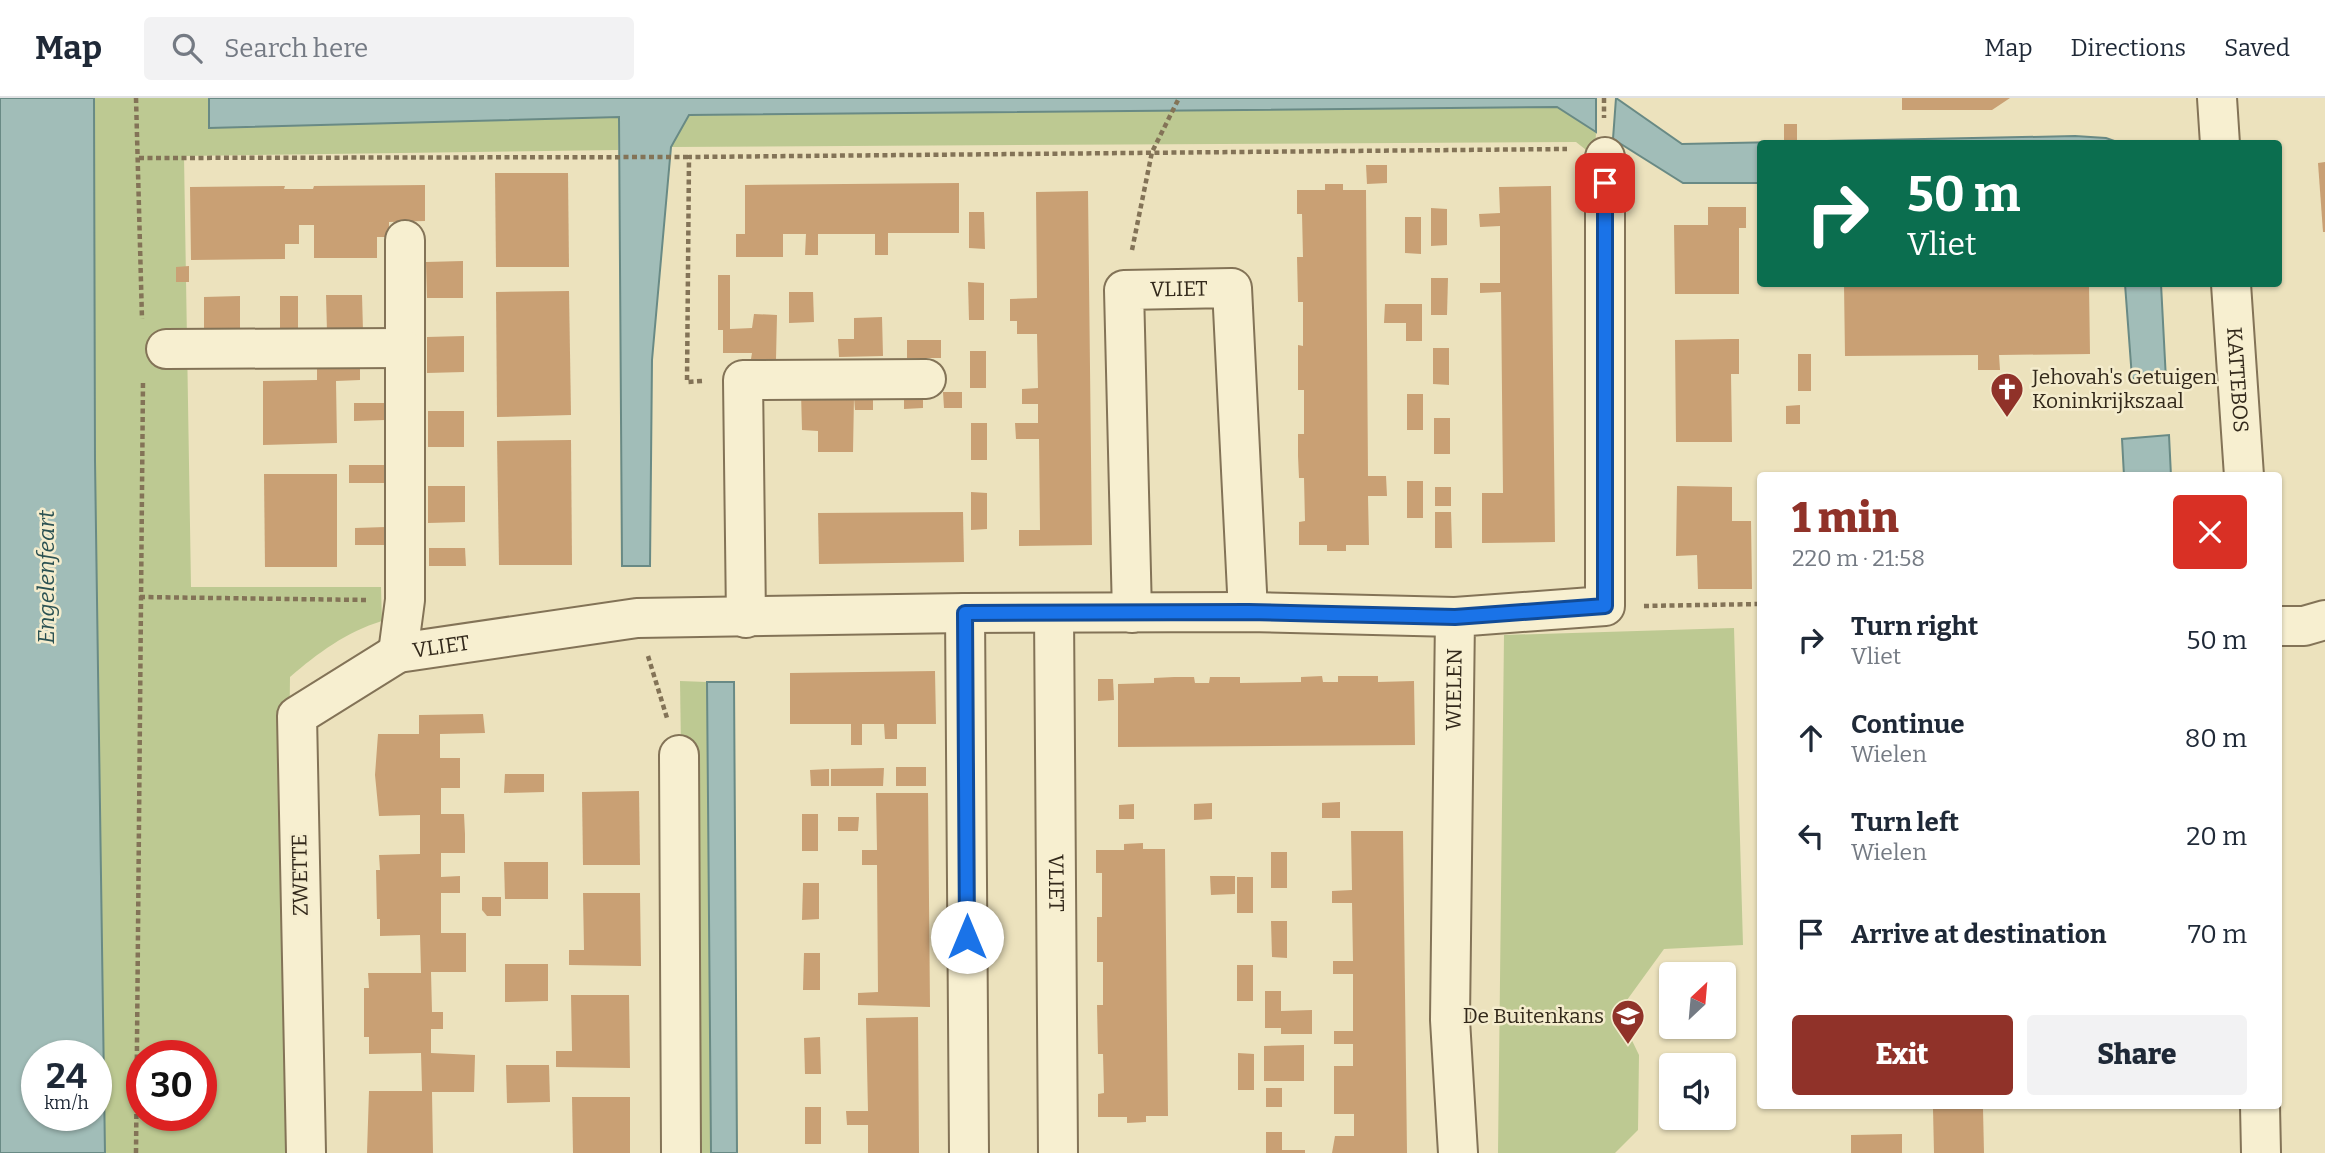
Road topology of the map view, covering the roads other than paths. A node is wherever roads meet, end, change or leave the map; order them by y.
1 (2217, 98) edge
2 (2220, 140) edge
3 (1605, 157) road end
4 (405, 240) dead end
5 (2231, 287) edge
6 (402, 348) junction
7 (150, 349) road end
8 (926, 379) dead end
9 (2244, 472) edge
10 (1248, 612) junction
11 (965, 613) junction
12 (1054, 613) junction
13 (1132, 613) junction
14 (1455, 617) junction
15 (746, 618) junction
16 (2325, 620) edge
17 (2282, 626) edge
18 (398, 653) junction
19 (678, 755) road end
20 (2260, 1109) edge
21 (306, 1153) edge
22 (681, 1153) edge
23 (969, 1153) edge
24 (1058, 1153) edge
25 (1458, 1153) edge
26 (2261, 1153) edge

1 - 2 street
3 - 14 street
4 - 6 street, VLIET
5 - 9 street, KATTEBOS
6 - 7 street
6 - 18 street, VLIET
8 - 15 street
10 - 13 street, VLIET
10 - 13 street, VLIET
10 - 14 street, VLIET
11 - 12 street, VLIET
11 - 15 street, VLIET
11 - 23 street
12 - 13 street, VLIET
12 - 24 street, VLIET
14 - 25 street, WIELEN
15 - 18 street, VLIET
16 - 17 street
18 - 21 street, ZWETTE
19 - 22 street
20 - 26 street

